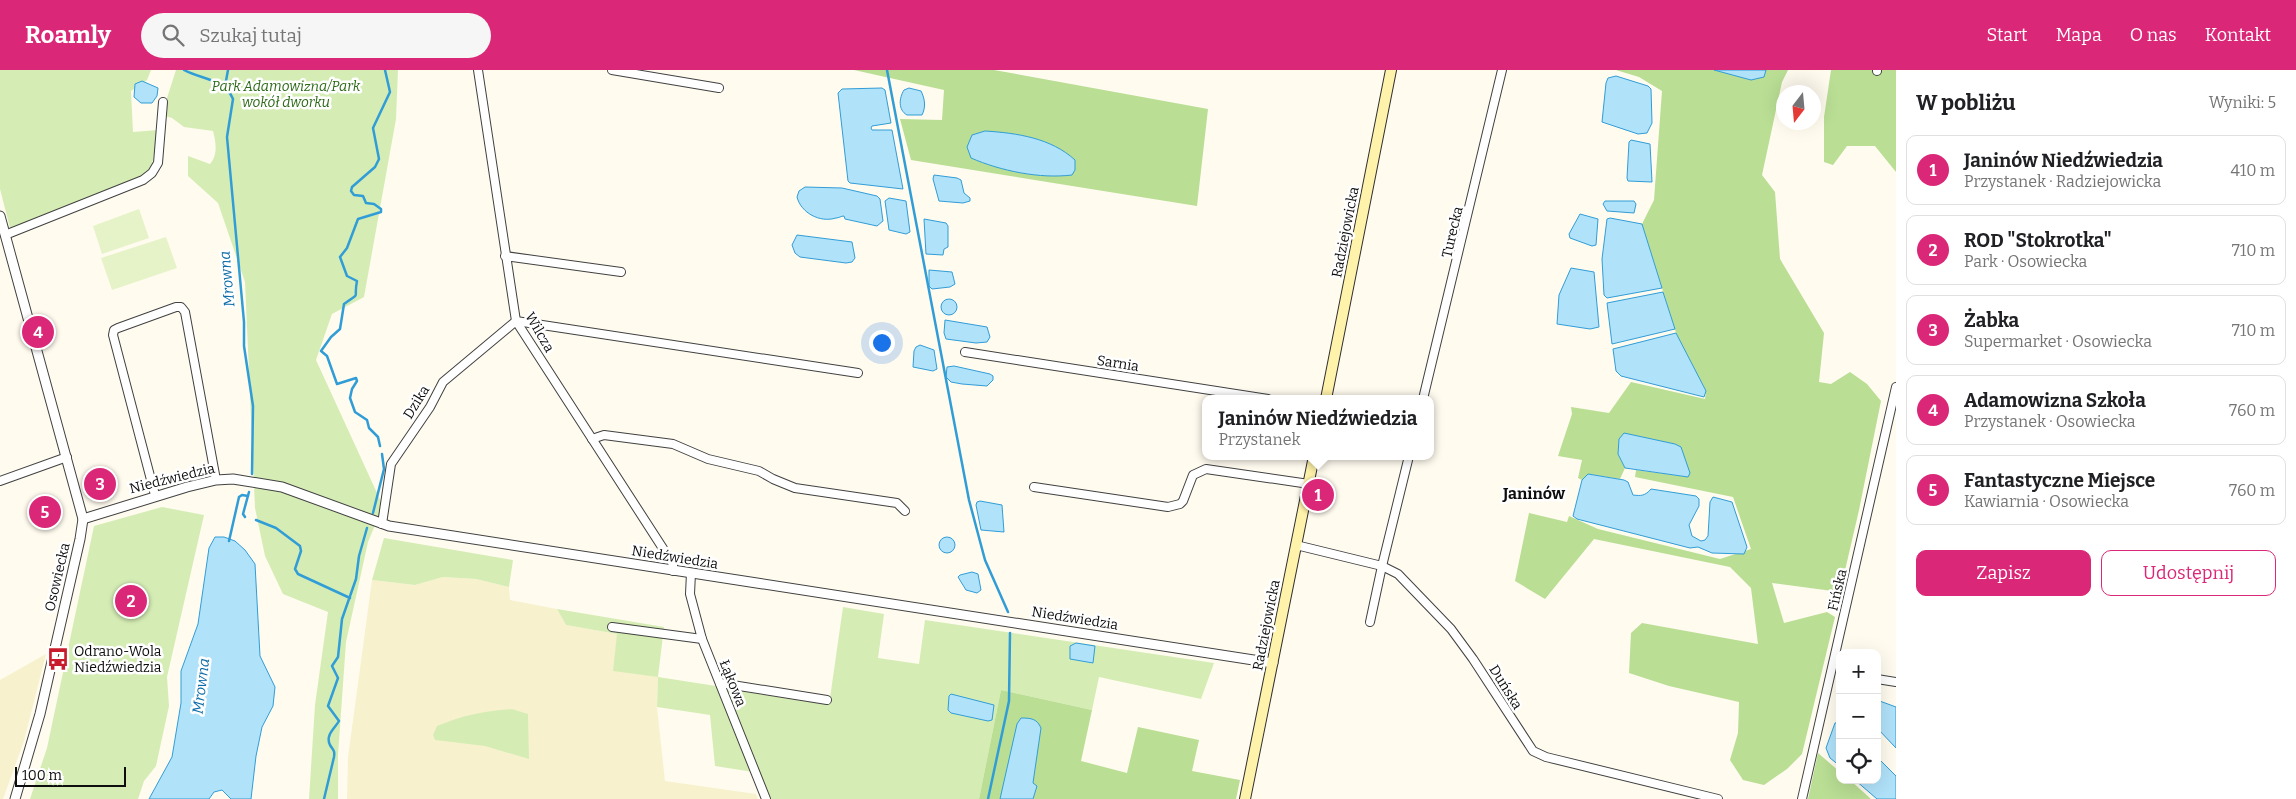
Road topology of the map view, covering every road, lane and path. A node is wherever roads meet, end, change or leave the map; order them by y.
1 (478, 70) edge
2 (612, 70) edge
3 (1392, 70) edge
4 (1502, 70) edge
5 (719, 88) dead end
6 (163, 102) dead end
7 (0, 216) edge
8 (5, 235) junction
9 (505, 256) junction
10 (621, 272) dead end
11 (516, 321) junction
12 (965, 352) dead end
13 (858, 374) dead end
14 (1896, 387) edge
15 (1242, 395) edge
16 (1327, 395) edge
17 (1424, 395) edge
18 (592, 439) junction
19 (67, 457) junction
20 (1313, 460) edge
21 (1408, 460) edge
22 (216, 480) junction
23 (0, 481) edge
24 (1309, 484) junction
25 (1034, 487) dead end
26 (155, 495) junction
27 (905, 511) dead end
28 (82, 519) junction
29 (382, 524) junction
30 (1296, 545) junction
31 (1382, 566) junction
32 (673, 570) junction
33 (691, 574) junction
34 (1370, 622) dead end
35 (612, 627) dead end
36 (702, 640) junction
37 (1272, 663) junction
38 (1831, 671) junction
39 (1836, 672) edge
40 (1881, 680) edge
41 (1896, 682) edge
42 (720, 684) junction
43 (827, 700) dead end
44 (15, 799) edge
45 (766, 799) edge
46 (1245, 799) edge
47 (1718, 799) edge
48 (1802, 799) edge

1 - 9 street, Wilcza
2 - 5 street
3 - 16 main road, Radziejowicka
4 - 17 street, Turecka
6 - 8 street
7 - 8 street, Osowiecka
8 - 19 street, Osowiecka
9 - 10 street
9 - 11 street, Wilcza
11 - 13 street
11 - 18 street, Wilcza
11 - 29 street, Dzika
12 - 15 street, Sarnia
14 - 38 street, Fińska
18 - 27 street
18 - 32 street, Wilcza
19 - 23 street
19 - 28 street, Osowiecka
20 - 24 main road, Radziejowicka
21 - 31 street
22 - 26 street, Niedźwiedzia
22 - 26 street
22 - 29 street, Niedźwiedzia
24 - 25 street
24 - 30 main road, Radziejowicka
26 - 28 street, Niedźwiedzia
28 - 44 street, Osowiecka
29 - 32 street, Niedźwiedzia
30 - 31 street, Duńska
30 - 37 main road, Radziejowicka
31 - 34 street
31 - 47 street, Duńska
32 - 33 street, Niedźwiedzia
33 - 36 street, Łąkowa
33 - 37 street, Niedźwiedzia
35 - 36 street
36 - 42 street, Łąkowa
37 - 46 main road, Radziejowicka
38 - 39 street
38 - 48 street, Fińska
40 - 41 street
42 - 43 street
42 - 45 street, Łąkowa

